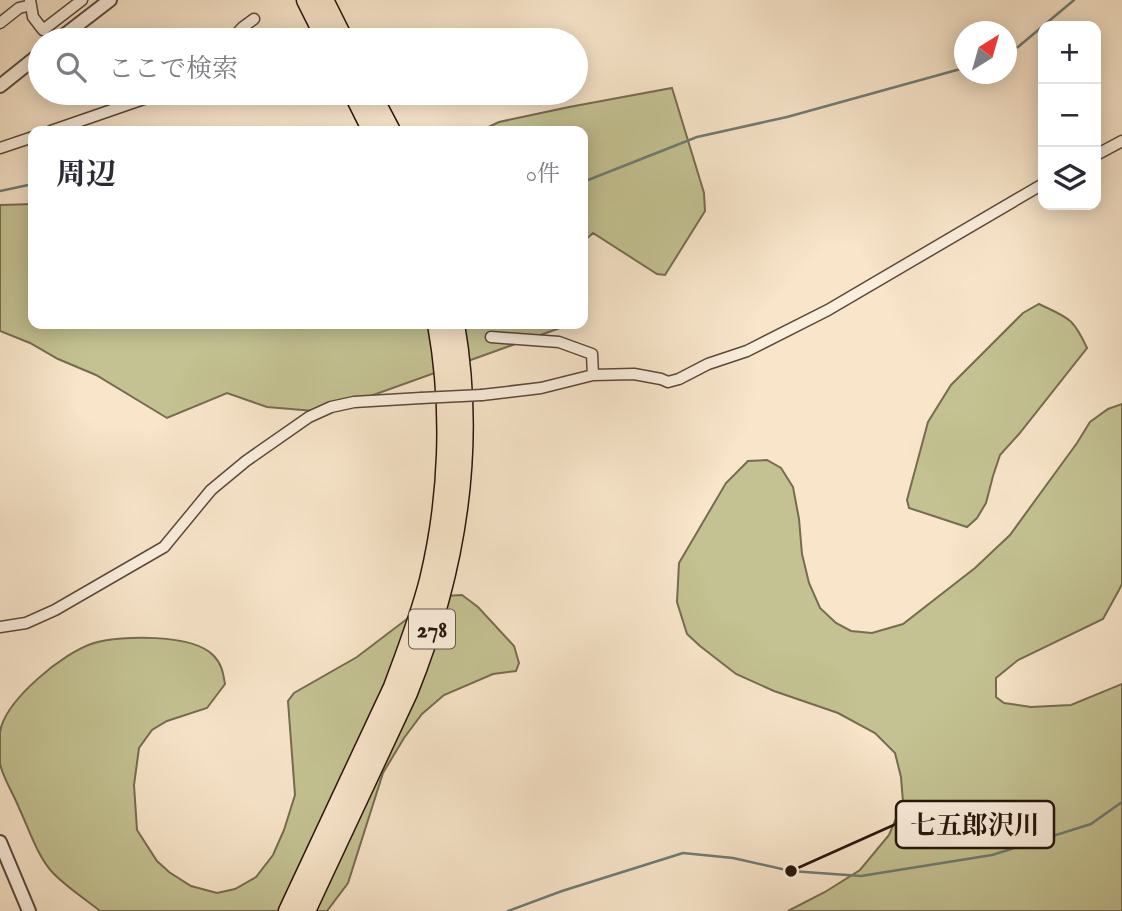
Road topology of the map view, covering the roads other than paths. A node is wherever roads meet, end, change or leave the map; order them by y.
1 (81, 0) edge
2 (110, 0) edge
3 (306, 0) edge
4 (324, 0) edge
5 (30, 3) edge
6 (254, 19) dead end
7 (0, 23) edge
8 (41, 28) edge
9 (46, 28) edge
10 (74, 28) edge
11 (242, 28) edge
12 (320, 28) edge
13 (338, 28) edge
14 (28, 64) edge
15 (0, 86) edge
16 (126, 105) edge
17 (359, 105) edge
18 (377, 105) edge
19 (65, 126) edge
20 (370, 126) edge
21 (388, 126) edge
22 (28, 139) edge
23 (1122, 141) edge
24 (0, 148) edge
25 (1101, 152) edge
26 (1038, 187) edge
27 (438, 329) edge
28 (456, 329) edge
29 (491, 337) dead end
30 (593, 375) junction
31 (0, 627) edge
32 (0, 842) edge
33 (29, 911) edge
34 (288, 911) edge
35 (306, 911) edge

1 - 9 street
2 - 10 street
3 - 12 highway
4 - 13 highway
5 - 7 street
5 - 8 street
6 - 11 street
14 - 15 street
16 - 19 street
17 - 20 highway
18 - 21 highway
22 - 24 street
23 - 25 street
26 - 30 street
27 - 34 highway, 278
28 - 35 highway, 278
29 - 30 street
30 - 31 street, bridge
32 - 33 street

